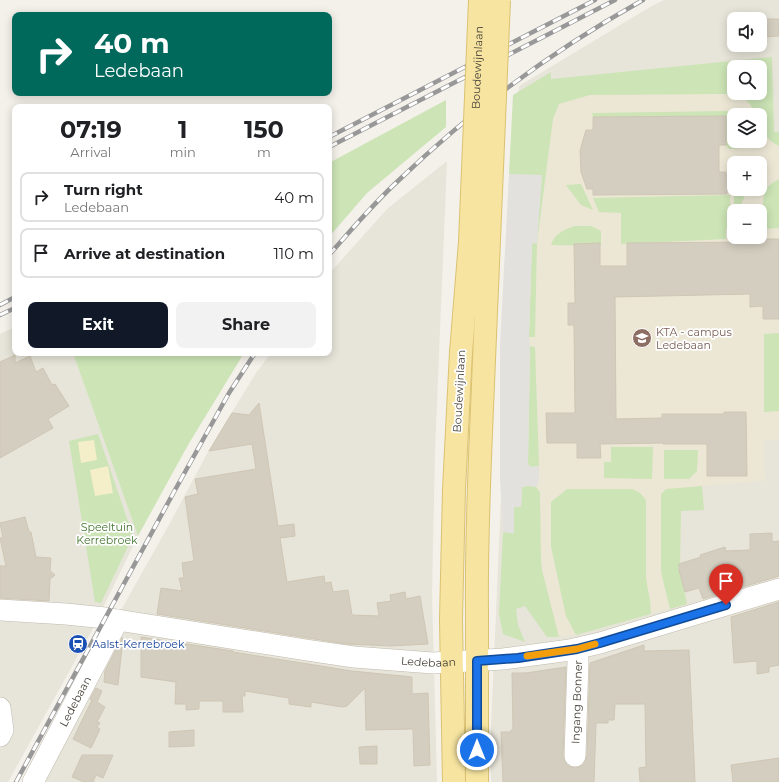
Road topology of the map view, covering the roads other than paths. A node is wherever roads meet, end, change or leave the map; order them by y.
1 (480, 0) edge
2 (499, 0) edge
3 (779, 589) edge
4 (0, 610) edge
5 (118, 620) junction
6 (577, 649) junction
7 (477, 661) junction
8 (451, 662) junction
9 (0, 708) edge
10 (0, 736) edge
11 (575, 756) dead end
12 (33, 782) edge
13 (454, 782) edge
14 (477, 782) edge

1 - 8 main road, Boudewijnlaan, bridge
2 - 7 main road, Boudewijnlaan, bridge
3 - 6 street, Ledebaan
4 - 5 street, Ledebaan
5 - 8 street, Ledebaan
5 - 12 street, Ledebaan
6 - 7 street, Ledebaan
6 - 11 street, Ingang Bonner
7 - 8 street, Ledebaan
7 - 14 main road, Boudewijnlaan
8 - 13 main road, Boudewijnlaan
9 - 10 street

